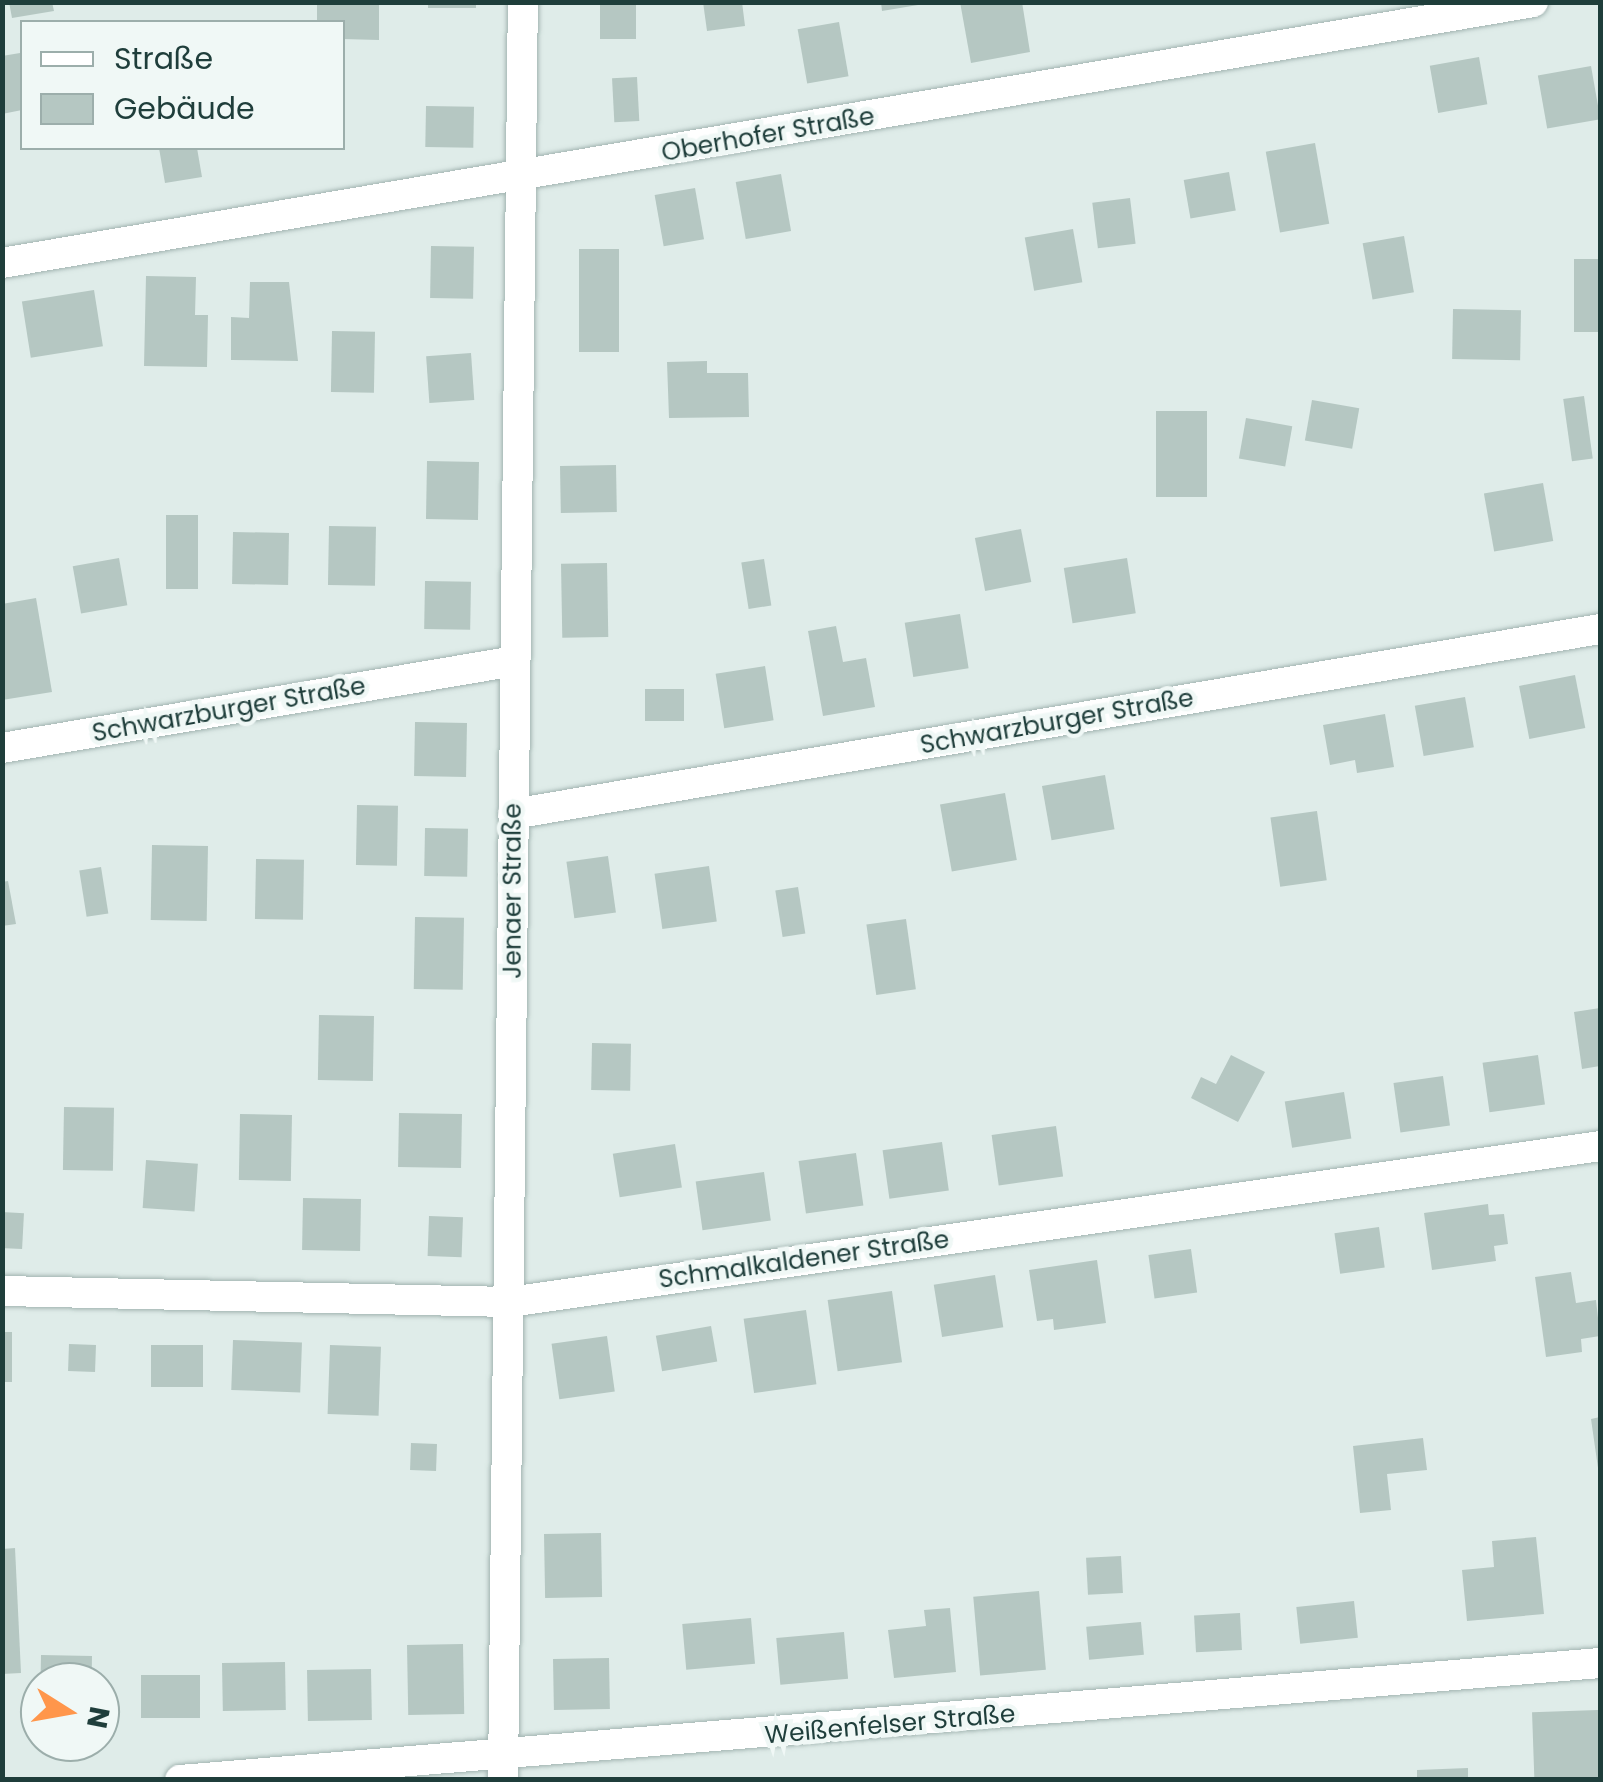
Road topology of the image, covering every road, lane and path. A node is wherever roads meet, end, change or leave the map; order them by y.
1 (523, 2) edge
2 (1533, 2) edge
3 (523, 177) junction
4 (2, 263) edge
5 (1600, 629) edge
6 (516, 660) junction
7 (2, 748) edge
8 (513, 814) junction
9 (1600, 1146) edge
10 (2, 1290) edge
11 (510, 1302) junction
12 (1600, 1663) edge
13 (503, 1769) edge
14 (180, 1780) edge

1 - 3 street, Jenaer Straße
2 - 3 street, Oberhofer Straße
3 - 4 street, Oberhofer Straße
3 - 6 street, Jenaer Straße
5 - 8 street, Schwarzburger Straße
6 - 7 street, Schwarzburger Straße
6 - 8 street, Jenaer Straße
8 - 11 street, Jenaer Straße
9 - 11 street, Schmalkaldener Straße
10 - 11 street, Schmalkaldener Straße
11 - 13 street, Jenaer Straße
12 - 13 street, Weißenfelser Straße
13 - 14 street, Weißenfelser Straße

